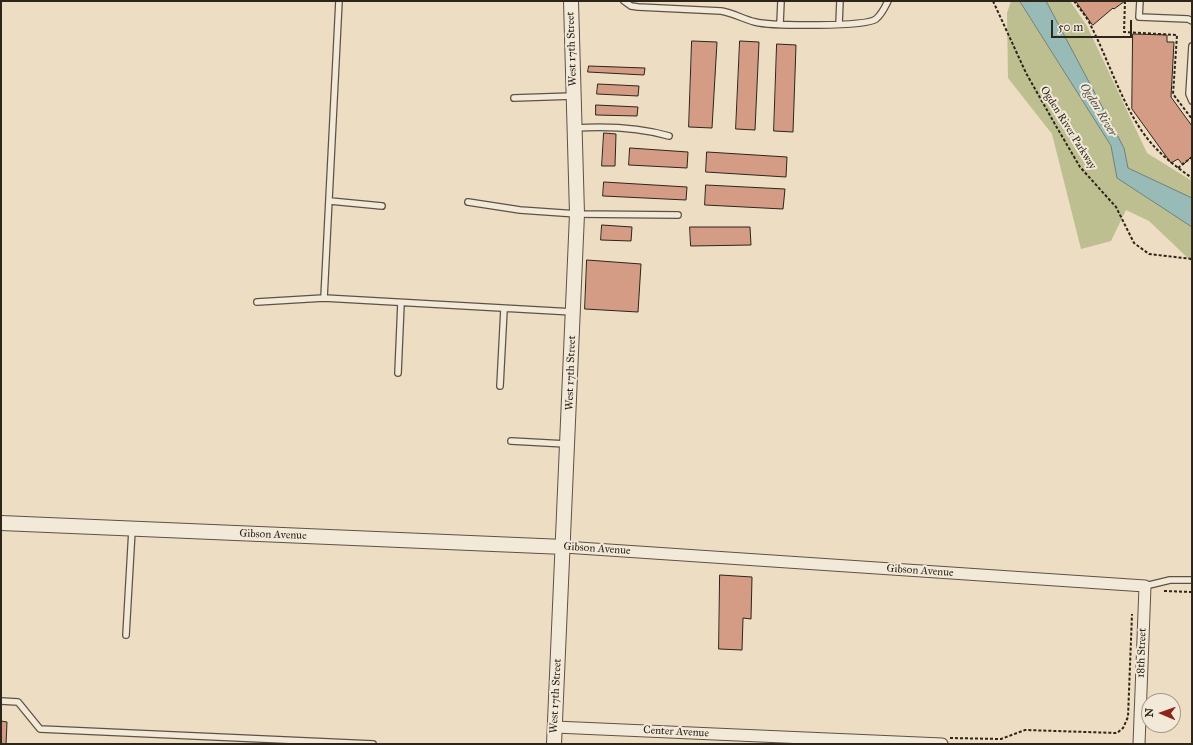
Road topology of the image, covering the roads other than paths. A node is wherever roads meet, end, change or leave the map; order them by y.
1 (339, 1) edge
2 (571, 1) edge
3 (624, 1) edge
4 (781, 1) edge
5 (840, 1) edge
6 (888, 1) edge
7 (1140, 1) edge
8 (1192, 21) edge
9 (780, 24) junction
10 (839, 24) junction
11 (1192, 46) edge
12 (574, 96) junction
13 (514, 98) dead end
14 (1192, 101) edge
15 (574, 128) junction
16 (669, 136) dead end
17 (330, 201) junction
18 (468, 202) dead end
19 (382, 206) dead end
20 (578, 214) junction
21 (678, 215) dead end
22 (324, 298) junction
23 (256, 302) dead end
24 (401, 303) junction
25 (504, 309) junction
26 (573, 312) junction
27 (398, 373) dead end
28 (500, 386) dead end
29 (511, 441) dead end
30 (568, 444) junction
31 (1, 523) edge
32 (132, 530) junction
33 (564, 547) junction
34 (1192, 580) edge
35 (1145, 591) junction
36 (126, 635) dead end
37 (1, 701) edge
38 (555, 727) junction
39 (945, 741) edge
40 (373, 744) edge
41 (554, 744) edge
42 (1139, 744) edge

1 - 17 lane
2 - 12 street, West 17th Street
3 - 9 lane
4 - 9 lane
5 - 10 lane
6 - 10 lane
7 - 8 lane
9 - 10 lane
11 - 14 lane
12 - 13 lane
12 - 15 street, West 17th Street
15 - 16 lane
15 - 20 street, West 17th Street
17 - 19 lane
17 - 22 lane
18 - 20 lane
20 - 21 lane
20 - 26 street, West 17th Street
22 - 23 lane
22 - 24 lane
24 - 25 lane
24 - 27 lane
25 - 26 lane
25 - 28 lane
26 - 30 street, West 17th Street
29 - 30 lane
30 - 33 street, West 17th Street
31 - 32 street, Gibson Avenue
32 - 33 street, Gibson Avenue
32 - 36 lane
33 - 35 street, Gibson Avenue
33 - 38 street, West 17th Street
34 - 35 lane, Gibson Avenue
35 - 42 street, 18th Street
37 - 40 lane
38 - 39 street, Center Avenue
38 - 41 street, West 17th Street

